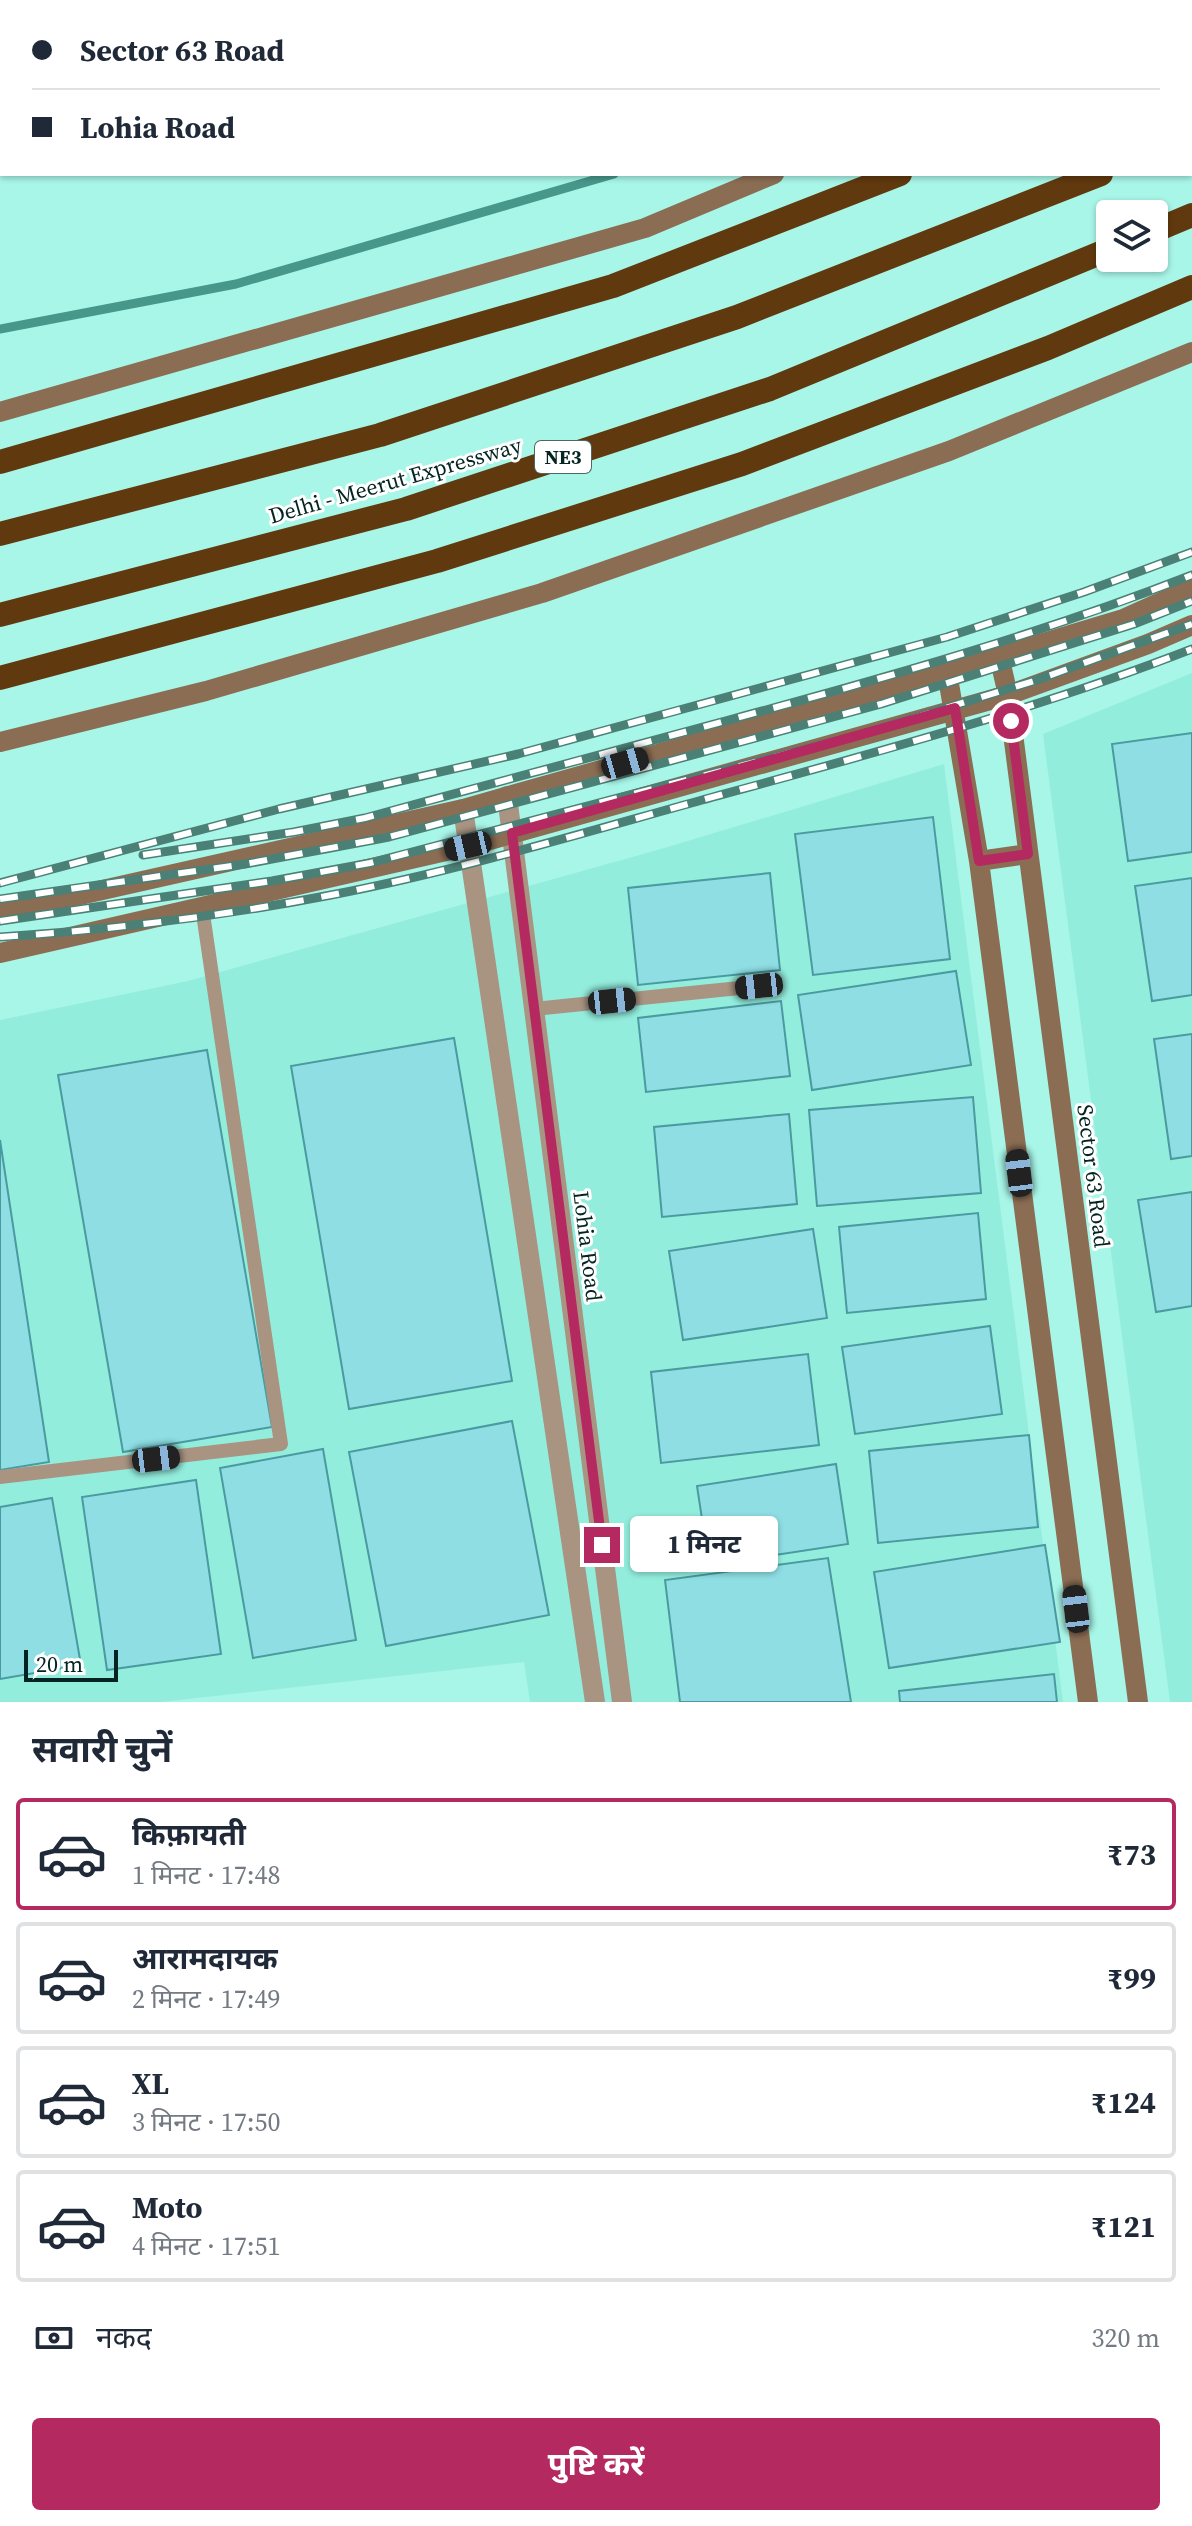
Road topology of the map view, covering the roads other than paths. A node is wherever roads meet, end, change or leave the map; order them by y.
1 (769, 176) edge
2 (895, 176) edge
3 (1096, 176) edge
4 (1192, 215) edge
5 (1168, 225) edge
6 (1096, 255) edge
7 (1192, 287) edge
8 (1192, 352) edge
9 (0, 412) edge
10 (0, 462) edge
11 (0, 534) edge
12 (1192, 588) edge
13 (0, 615) edge
14 (1192, 625) edge
15 (999, 656) junction
16 (947, 672) junction
17 (0, 678) edge
18 (1008, 695) junction
19 (955, 708) junction
20 (0, 742) edge
21 (507, 796) junction
22 (463, 809) junction
23 (512, 833) junction
24 (468, 846) junction
25 (1028, 854) junction
26 (979, 861) junction
27 (202, 907) junction
28 (0, 913) edge
29 (0, 953) edge
30 (759, 986) dead end
31 (534, 1009) junction
32 (0, 1477) edge
33 (595, 1702) edge
34 (622, 1702) edge
35 (1088, 1702) edge
36 (1138, 1702) edge

1 - 9 street
2 - 10 highway
3 - 11 highway
4 - 5 highway
6 - 13 highway, Delhi - Meerut Expressway / NE3
7 - 17 highway
8 - 20 street
12 - 15 street
14 - 18 street
15 - 16 street
15 - 18 street, Sector 63 Road
16 - 19 street
16 - 21 street
18 - 19 street
18 - 25 street, Sector 63 Road
19 - 23 street
19 - 26 street
21 - 22 street
21 - 23 street, Lohia Road
22 - 24 street
22 - 28 street
23 - 24 street
23 - 31 street, Lohia Road
24 - 27 street
24 - 33 street
25 - 26 street
25 - 36 street, Sector 63 Road
26 - 35 street
27 - 29 street
27 - 32 lane
30 - 31 lane
31 - 34 street, Lohia Road

